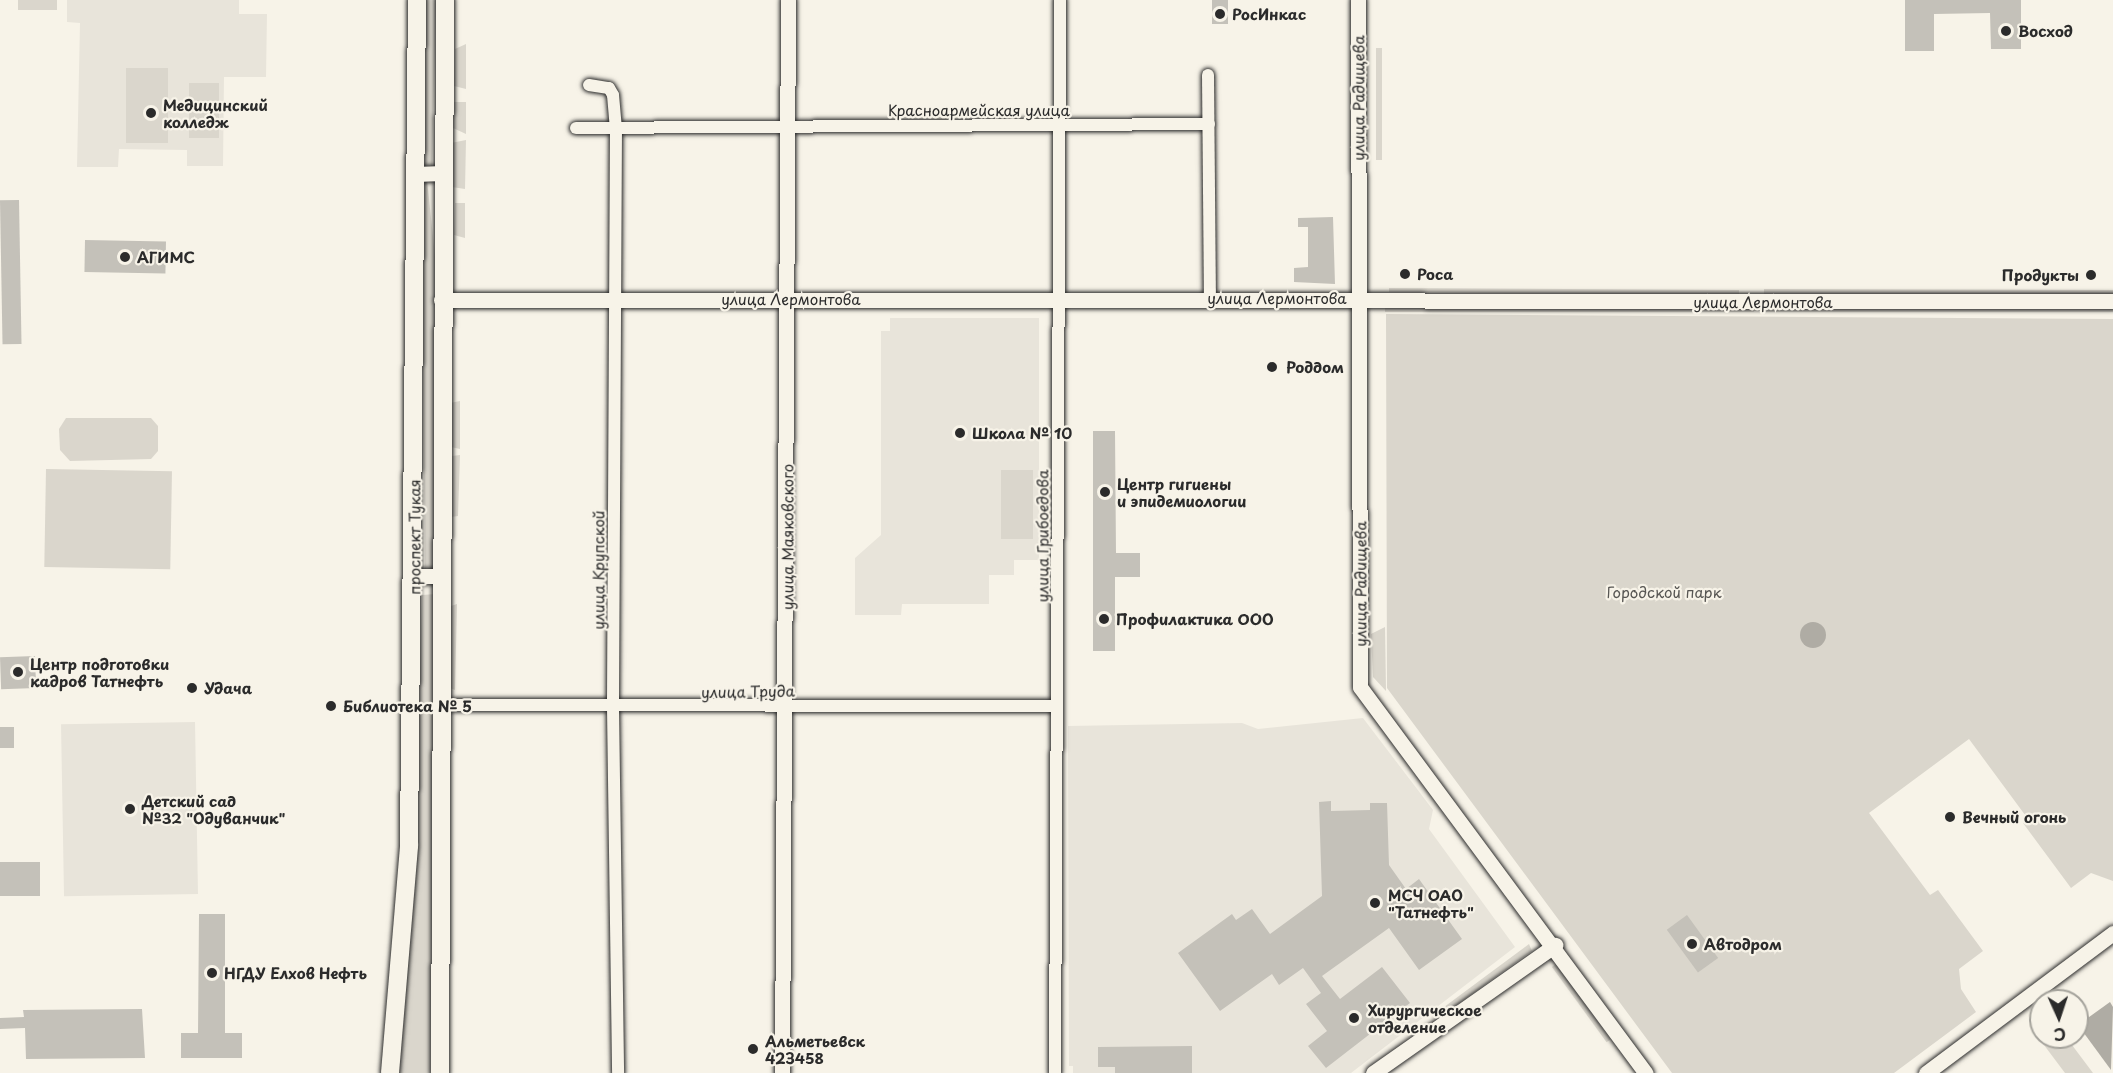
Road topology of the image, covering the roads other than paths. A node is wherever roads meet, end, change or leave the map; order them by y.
1 (417, 0) edge
2 (445, 0) edge
3 (788, 0) edge
4 (1060, 0) edge
5 (1358, 0) edge
6 (1208, 75) dead end
7 (590, 85) dead end
8 (1058, 124) junction
9 (1209, 124) junction
10 (788, 125) junction
11 (616, 127) junction
12 (576, 128) dead end
13 (442, 173) junction
14 (416, 174) junction
15 (1210, 297) junction
16 (1358, 298) junction
17 (786, 299) junction
18 (441, 300) junction
19 (614, 300) junction
20 (1059, 300) junction
21 (2113, 301) edge
22 (413, 576) junction
23 (440, 576) junction
24 (440, 705) junction
25 (787, 706) junction
26 (1056, 706) junction
27 (613, 708) junction
28 (2113, 933) edge
29 (1555, 945) junction
30 (390, 1073) edge
31 (440, 1073) edge
32 (618, 1073) edge
33 (782, 1073) edge
34 (1055, 1073) edge
35 (1373, 1073) edge
36 (1646, 1073) edge
37 (1926, 1073) edge

1 - 14 main road, проспект Тукая
2 - 13 main road, проспект Тукая
3 - 10 street, улица Маяковского
4 - 8 street, улица Грибоедова
5 - 16 street, улица Радищева
6 - 9 street
7 - 11 street, улица Крупской
8 - 9 street, Красноармейская улица
8 - 10 street, Красноармейская улица
8 - 20 street, улица Грибоедова
9 - 15 street
10 - 11 street, Красноармейская улица
10 - 17 street, улица Маяковского
11 - 12 street, Красноармейская улица
11 - 19 street, улица Крупской
13 - 14 street
13 - 18 main road, проспект Тукая
14 - 22 main road, проспект Тукая
15 - 16 street, улица Лермонтова
15 - 20 street, улица Лермонтова
16 - 21 street, улица Лермонтова
16 - 29 street, улица Радищева
17 - 19 street, улица Лермонтова
17 - 20 street, улица Лермонтова
17 - 25 street, улица Маяковского
18 - 19 street, улица Лермонтова
18 - 23 main road, проспект Тукая
19 - 27 street, улица Крупской
20 - 26 street, улица Грибоедова
22 - 23 street
22 - 30 main road, проспект Тукая
23 - 24 main road, проспект Тукая
24 - 27 street, улица Труда
24 - 31 main road, проспект Тукая
25 - 26 street, улица Труда
25 - 27 street, улица Труда
25 - 33 street, улица Маяковского
26 - 34 street, улица Грибоедова
27 - 32 street, улица Крупской
28 - 37 street
29 - 35 street
29 - 36 street, улица Радищева

